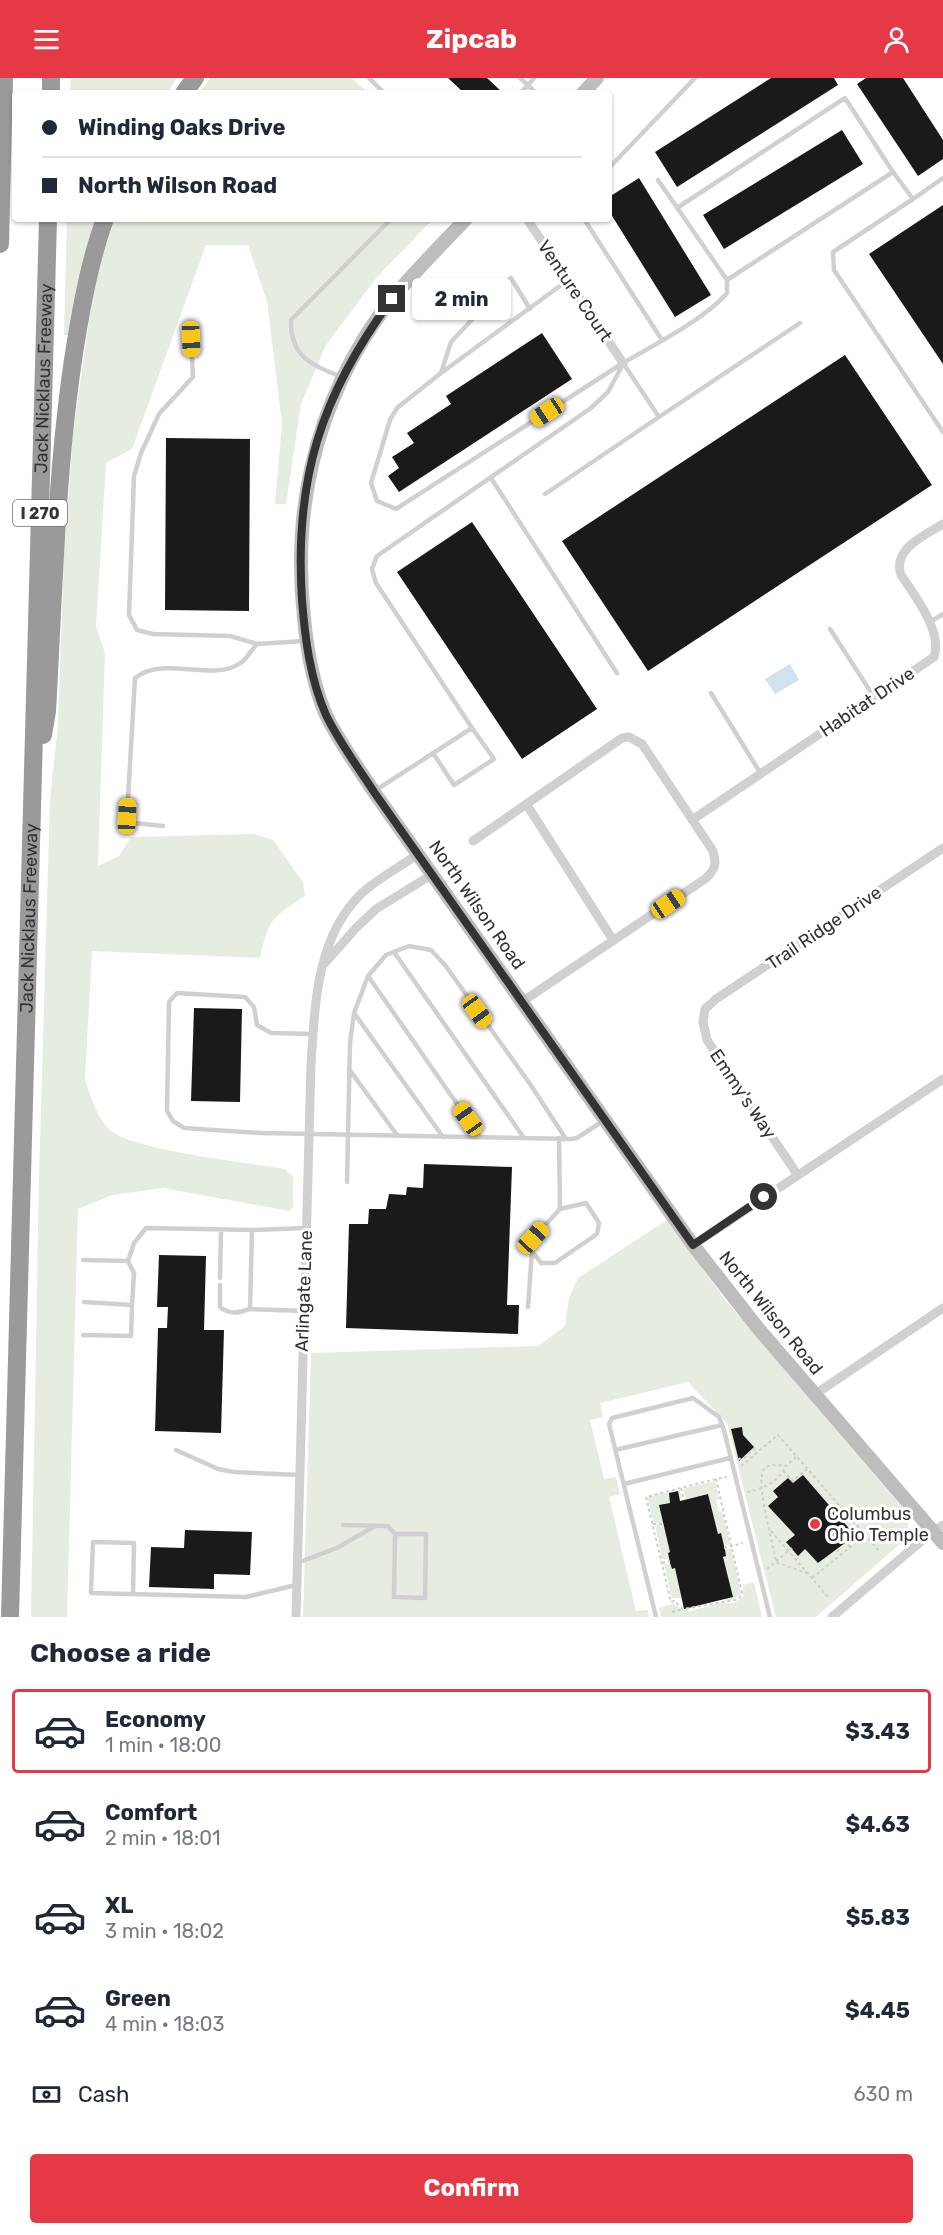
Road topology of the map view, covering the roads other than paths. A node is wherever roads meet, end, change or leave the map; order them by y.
1 (3, 78) edge
2 (369, 78) edge
3 (520, 78) edge
4 (534, 78) edge
5 (597, 78) edge
6 (695, 78) edge
7 (528, 85) junction
8 (381, 90) edge
9 (523, 90) edge
10 (533, 90) edge
11 (585, 90) edge
12 (612, 165) edge
13 (893, 172) junction
14 (943, 178) edge
15 (658, 180) dead end
16 (913, 199) junction
17 (677, 208) junction
18 (48, 222) edge
19 (104, 222) edge
20 (388, 222) edge
21 (463, 222) edge
22 (529, 222) edge
23 (586, 222) edge
24 (0, 244) edge
25 (568, 280) junction
26 (728, 280) junction
27 (530, 309) junction
28 (800, 323) dead end
29 (191, 339) dead end
30 (662, 340) junction
31 (623, 363) junction
32 (441, 373) junction
33 (342, 377) junction
34 (659, 417) junction
35 (943, 432) edge
36 (491, 478) junction
37 (544, 494) dead end
38 (943, 524) edge
39 (943, 614) edge
40 (932, 621) junction
41 (830, 629) dead end
42 (306, 641) junction
43 (257, 644) junction
44 (617, 673) dead end
45 (711, 693) dead end
46 (874, 697) junction
47 (472, 728) junction
48 (433, 753) junction
49 (761, 774) junction
50 (374, 792) junction
51 (527, 805) junction
52 (31, 808) junction
53 (692, 820) junction
54 (163, 826) dead end
55 (473, 841) dead end
56 (943, 848) edge
57 (418, 854) junction
58 (433, 874) junction
59 (614, 940) junction
60 (394, 952) junction
61 (323, 966) junction
62 (368, 976) junction
63 (523, 1001) junction
64 (705, 1009) joint
65 (354, 1013) junction
66 (313, 1035) junction
67 (349, 1069) junction
68 (943, 1079) edge
69 (605, 1119) junction
70 (309, 1133) junction
71 (347, 1134) junction
72 (397, 1135) junction
73 (443, 1137) junction
74 (480, 1137) junction
75 (524, 1138) junction
76 (559, 1138) junction
77 (566, 1139) junction
78 (797, 1174) junction
79 (347, 1182) dead end
80 (560, 1209) junction
81 (306, 1228) junction
82 (221, 1230) junction
83 (252, 1230) junction
84 (693, 1245) junction
85 (532, 1251) junction
86 (83, 1260) dead end
87 (128, 1261) junction
88 (220, 1278) dead end
89 (220, 1285) dead end
90 (84, 1302) dead end
91 (132, 1305) junction
92 (528, 1307) dead end
93 (943, 1308) edge
94 (250, 1309) junction
95 (304, 1311) junction
96 (83, 1335) dead end
97 (814, 1395) junction
98 (722, 1425) junction
99 (176, 1450) dead end
100 (615, 1450) junction
101 (730, 1458) junction
102 (299, 1475) junction
103 (624, 1484) junction
104 (343, 1525) dead end
105 (376, 1526) junction
106 (938, 1528) edge
107 (395, 1534) junction
108 (943, 1544) edge
109 (297, 1563) junction
110 (296, 1585) junction
111 (133, 1594) junction
112 (10, 1617) edge
113 (296, 1617) edge
114 (656, 1617) edge
115 (770, 1617) edge
116 (832, 1617) edge

1 - 24 highway
2 - 8 lane
3 - 7 lane
4 - 7 lane
5 - 11 main road
6 - 12 lane
7 - 9 lane
7 - 10 lane
13 - 16 lane
13 - 17 lane
13 - 26 lane
14 - 16 lane
15 - 17 lane
16 - 35 lane
17 - 26 lane
18 - 52 highway, Jack Nicklaus Freeway / I 270
19 - 52 highway
20 - 33 lane
21 - 33 main road, North Wilson Road
22 - 25 street, Venture Court
23 - 30 lane
25 - 27 lane
25 - 31 street, Venture Court
26 - 30 lane
27 - 32 lane
27 - 32 lane
28 - 34 lane
29 - 43 lane
30 - 31 lane
31 - 32 lane
31 - 34 lane
31 - 36 lane
33 - 42 main road, North Wilson Road
34 - 37 lane
36 - 44 lane
36 - 47 lane
38 - 40 street, Habitat Drive
39 - 40 lane
40 - 46 street, Habitat Drive
41 - 46 lane
42 - 43 lane
42 - 50 main road, North Wilson Road
43 - 54 lane
45 - 49 lane
46 - 49 street, Habitat Drive
47 - 48 lane
47 - 48 lane
48 - 50 lane
49 - 53 street, Habitat Drive
50 - 57 main road, North Wilson Road
51 - 53 street
51 - 55 street
51 - 59 street
52 - 112 highway, Jack Nicklaus Freeway / I 270
53 - 59 street
56 - 64 street, Trail Ridge Drive
57 - 58 main road, North Wilson Road
57 - 61 street, Arlingate Lane
58 - 61 street, Arlingate Lane
58 - 63 main road, North Wilson Road
59 - 63 street
60 - 62 lane
60 - 75 lane
60 - 77 lane
61 - 66 street, Arlingate Lane
62 - 65 lane
62 - 74 lane
63 - 69 main road, North Wilson Road
64 - 78 street, Emmy's Way
65 - 67 lane
65 - 73 lane
66 - 70 street, Arlingate Lane
66 - 70 lane
67 - 71 lane
67 - 72 lane
68 - 78 street
69 - 77 lane
69 - 84 main road, North Wilson Road
70 - 71 lane
70 - 81 street, Arlingate Lane
71 - 72 lane
71 - 79 lane
72 - 73 lane
73 - 74 lane
74 - 75 lane
75 - 76 lane
76 - 77 lane
76 - 80 lane
78 - 84 street
80 - 85 lane
80 - 85 lane
81 - 83 lane
81 - 95 street, Arlingate Lane
82 - 83 lane
82 - 87 lane
82 - 88 lane
83 - 94 lane
84 - 97 main road, North Wilson Road
85 - 92 lane
86 - 87 lane
87 - 91 lane
89 - 94 lane
90 - 91 lane
91 - 96 lane
93 - 97 street
94 - 95 lane
95 - 102 street, Arlingate Lane
97 - 106 main road, North Wilson Road
98 - 100 lane
98 - 100 lane
98 - 101 lane
99 - 102 lane
100 - 103 lane
101 - 103 lane
101 - 115 lane
102 - 109 street, Arlingate Lane
103 - 114 lane
104 - 105 lane
105 - 107 lane
105 - 109 lane
106 - 108 main road, North Wilson Road
106 - 116 street
107 - 107 lane
109 - 110 street, Arlingate Lane
110 - 111 lane
110 - 113 street, Arlingate Lane
111 - 111 lane

